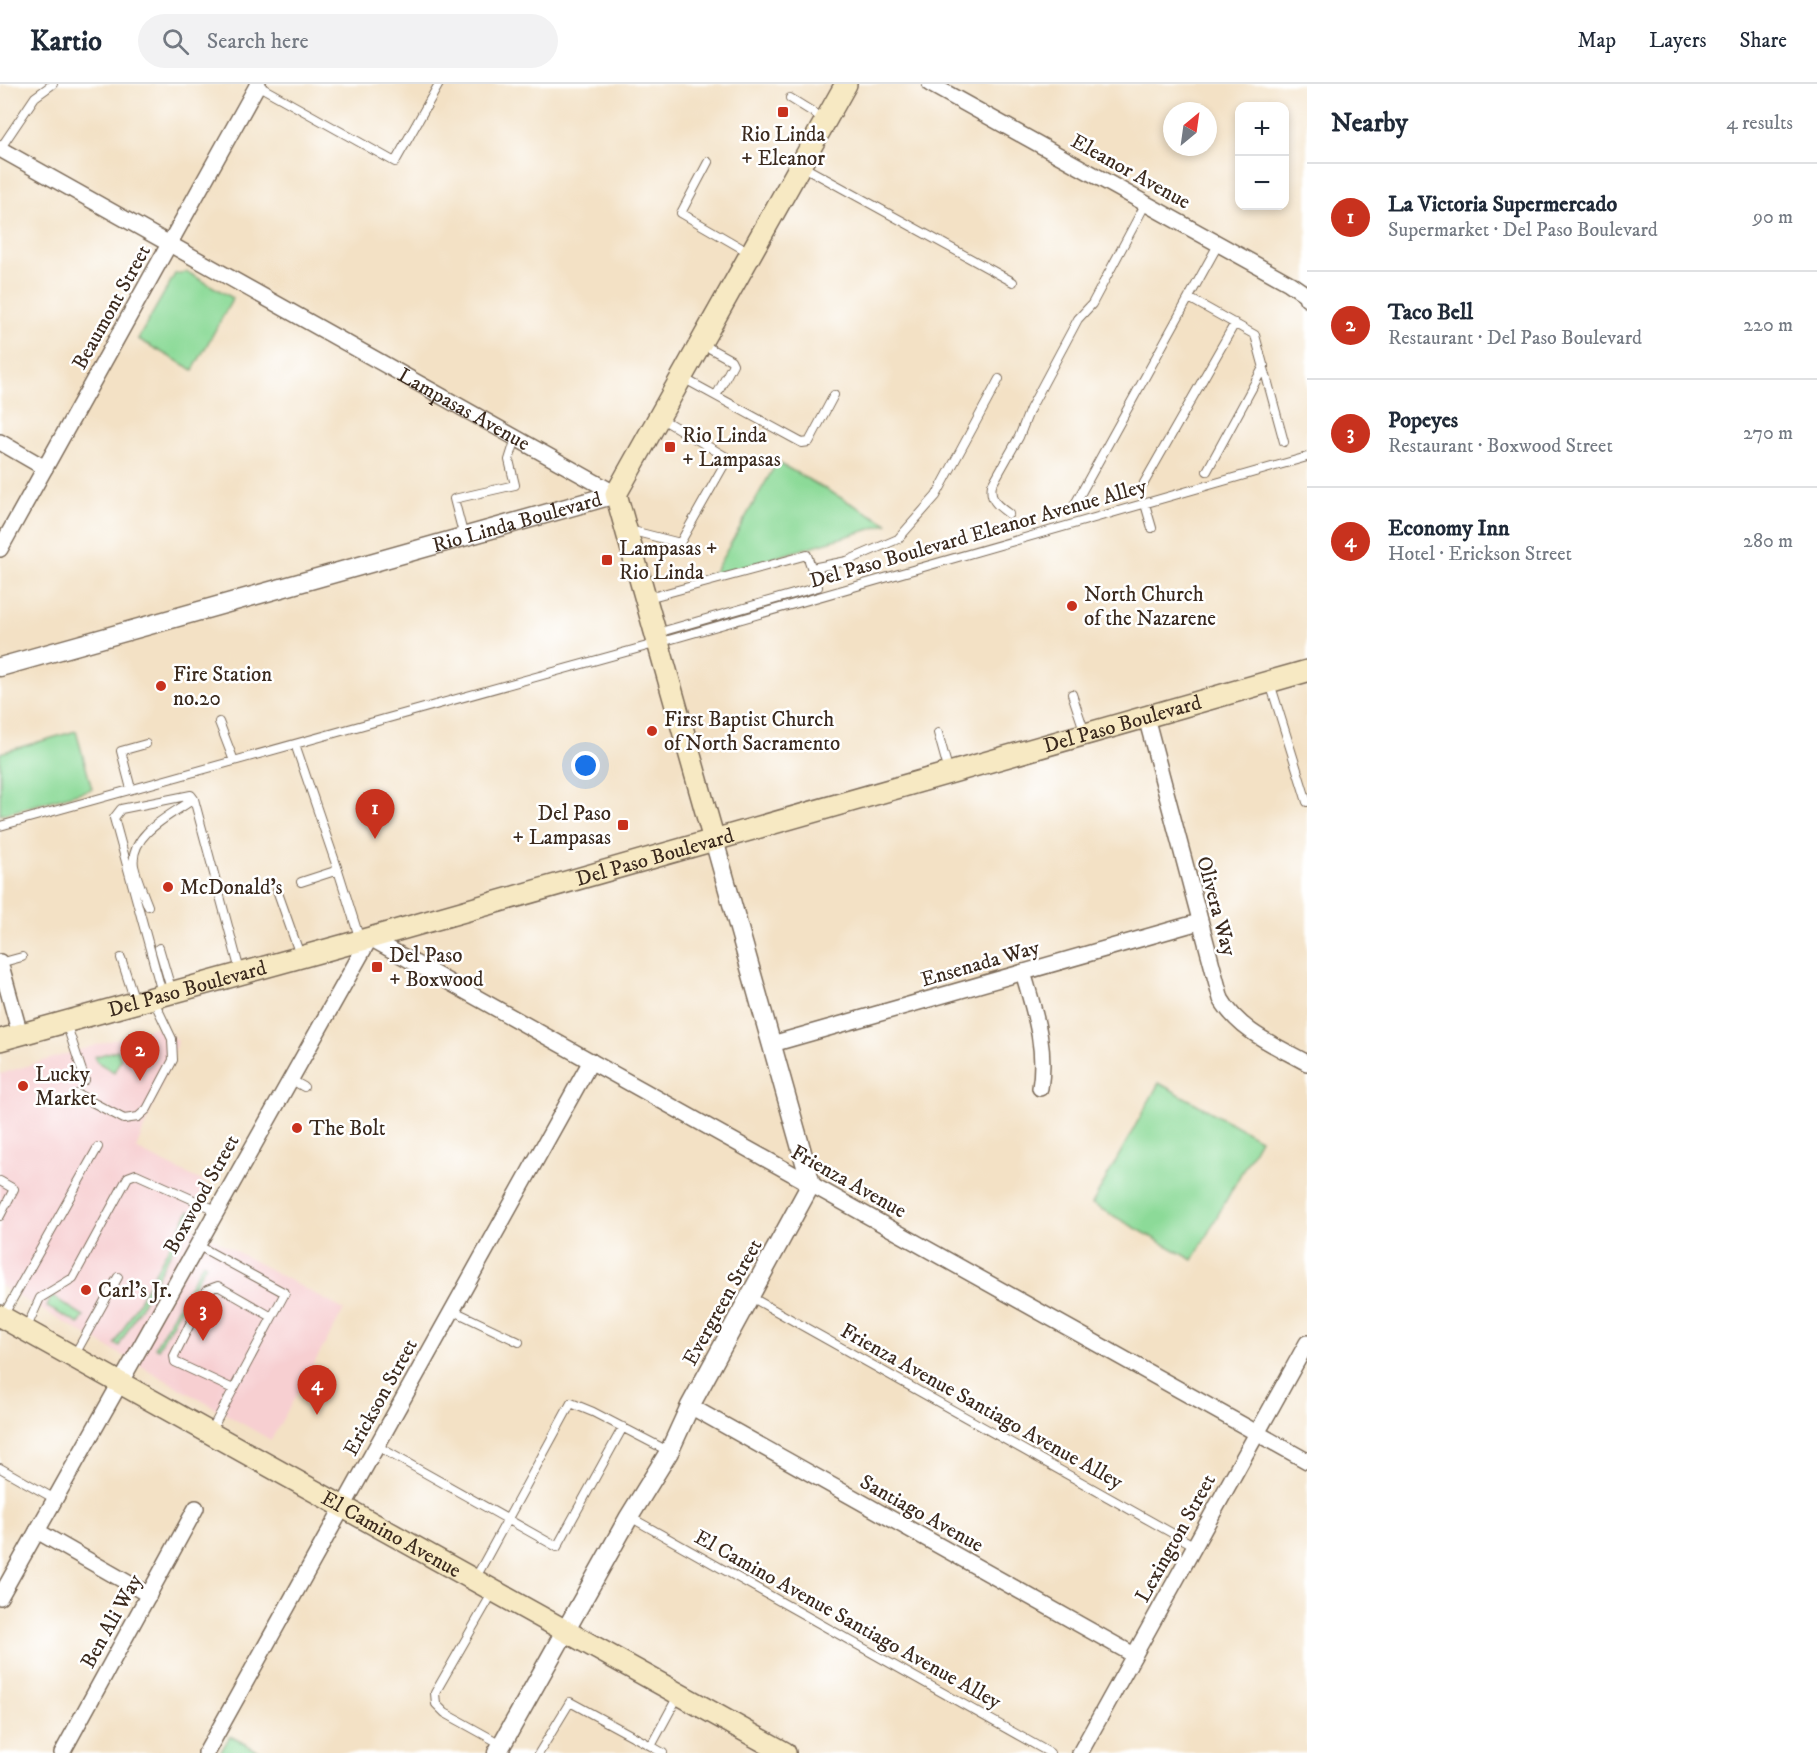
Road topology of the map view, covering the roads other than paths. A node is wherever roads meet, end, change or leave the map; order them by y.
1 (53, 84) edge
2 (258, 84) edge
3 (439, 84) edge
4 (930, 84) edge
5 (841, 88) edge
6 (790, 98) dead end
7 (826, 120) junction
8 (0, 149) edge
9 (708, 162) dead end
10 (801, 165) junction
11 (1146, 203) junction
12 (1219, 243) junction
13 (170, 245) junction
14 (751, 254) junction
15 (1013, 282) dead end
16 (1306, 294) edge
17 (1189, 298) junction
18 (1235, 323) junction
19 (701, 343) junction
20 (1264, 366) junction
21 (682, 377) junction
22 (999, 379) dead end
23 (834, 395) dead end
24 (716, 396) junction
25 (659, 417) junction
26 (516, 438) junction
27 (0, 442) edge
28 (1284, 442) dead end
29 (1307, 458) edge
30 (45, 468) junction
31 (1207, 471) dead end
32 (1144, 483) dead end
33 (616, 494) junction
34 (1075, 504) dead end
35 (1145, 504) junction
36 (1009, 514) dead end
37 (1152, 528) dead end
38 (626, 529) junction
39 (464, 537) junction
40 (0, 549) edge
41 (812, 568) junction
42 (646, 599) junction
43 (657, 638) junction
44 (0, 667) edge
45 (1307, 671) edge
46 (1269, 681) junction
47 (1072, 694) dead end
48 (1146, 717) junction
49 (219, 722) dead end
50 (938, 733) dead end
51 (1085, 734) junction
52 (146, 744) dead end
53 (295, 744) junction
54 (234, 761) junction
55 (949, 773) junction
56 (131, 789) junction
57 (194, 800) junction
58 (1307, 801) edge
59 (0, 826) edge
60 (714, 840) junction
61 (338, 870) junction
62 (301, 882) dead end
63 (277, 890) dead end
64 (148, 906) dead end
65 (1199, 922) junction
66 (365, 939) junction
67 (159, 948) dead end
68 (22, 957) dead end
69 (300, 957) junction
70 (121, 958) dead end
71 (0, 963) edge
72 (1023, 972) junction
73 (241, 973) junction
74 (155, 997) junction
75 (65, 1021) junction
76 (20, 1034) junction
77 (0, 1040) edge
78 (772, 1044) junction
79 (591, 1061) junction
80 (1307, 1063) edge
81 (290, 1079) junction
82 (85, 1080) dead end
83 (304, 1087) dead end
84 (1040, 1088) dead end
85 (77, 1094) dead end
86 (98, 1147) dead end
87 (0, 1181) edge
88 (812, 1184) junction
89 (216, 1210) junction
90 (0, 1215) edge
91 (197, 1245) junction
92 (118, 1277) dead end
93 (751, 1297) junction
94 (452, 1310) junction
95 (1, 1316) edge
96 (272, 1317) junction
97 (25, 1330) junction
98 (519, 1342) dead end
99 (1307, 1344) edge
100 (73, 1357) junction
101 (119, 1383) junction
102 (233, 1389) junction
103 (690, 1406) junction
104 (623, 1427) junction
105 (209, 1433) junction
106 (1257, 1433) junction
107 (377, 1446) junction
108 (669, 1452) junction
109 (1307, 1461) edge
110 (0, 1468) edge
111 (54, 1499) junction
112 (342, 1507) junction
113 (196, 1508) dead end
114 (629, 1516) junction
115 (506, 1520) junction
116 (37, 1531) junction
117 (1195, 1545) junction
118 (474, 1580) junction
119 (493, 1591) junction
120 (149, 1595) junction
121 (0, 1597) edge
122 (565, 1631) junction
123 (1134, 1655) junction
124 (679, 1694) junction
125 (651, 1746) junction
126 (500, 1749) edge
127 (62, 1753) edge
128 (206, 1753) edge
129 (539, 1753) edge
130 (663, 1753) edge
131 (785, 1753) edge
132 (1050, 1753) edge
133 (1080, 1753) edge

1 - 8 lane
2 - 3 lane
2 - 13 street, Beaumont Street
4 - 11 street, Eleanor Avenue
5 - 7 main road, Rio Linda Boulevard
6 - 7 lane
7 - 10 main road, Rio Linda Boulevard
8 - 13 street, Lampasas Avenue
9 - 14 lane
10 - 14 main road, Rio Linda Boulevard
10 - 15 lane
11 - 12 street, Eleanor Avenue
11 - 36 lane
12 - 16 street, Eleanor Avenue
12 - 17 lane
13 - 26 street, Lampasas Avenue
13 - 30 street, Beaumont Street
14 - 19 main road, Rio Linda Boulevard
17 - 18 lane
17 - 34 lane
18 - 20 lane
18 - 32 lane
19 - 21 main road, Rio Linda Boulevard
19 - 24 lane
20 - 28 lane
20 - 31 lane
21 - 24 lane
21 - 25 main road, Rio Linda Boulevard
22 - 41 lane
23 - 24 lane
25 - 33 main road, Rio Linda Boulevard
25 - 38 lane
26 - 33 street, Lampasas Avenue
26 - 39 lane
27 - 30 street
29 - 35 lane, Del Paso Boulevard Eleanor Avenue Alley
30 - 40 street, Beaumont Street
33 - 38 main road
33 - 39 street, Rio Linda Boulevard
35 - 37 lane
35 - 43 lane, Del Paso Boulevard Eleanor Avenue Alley
38 - 42 main road
39 - 44 street, Rio Linda Boulevard
41 - 42 lane
41 - 43 lane
42 - 43 main road
43 - 53 lane
43 - 60 main road
45 - 46 main road, Del Paso Boulevard
46 - 48 main road, Del Paso Boulevard
46 - 58 lane
47 - 51 lane
48 - 51 main road, Del Paso Boulevard
48 - 65 street, Olivera Way
49 - 54 lane
50 - 55 lane
51 - 55 main road, Del Paso Boulevard
52 - 56 lane
53 - 54 lane
53 - 61 lane
54 - 56 lane
55 - 60 main road, Del Paso Boulevard
56 - 59 lane
57 - 64 lane
57 - 73 lane
57 - 74 lane
60 - 66 main road, Del Paso Boulevard
60 - 78 street
61 - 62 lane
61 - 66 lane
63 - 69 lane
65 - 72 street, Ensenada Way
65 - 80 street, Olivera Way
66 - 69 main road, Del Paso Boulevard
66 - 79 street, Frienza Avenue
66 - 81 street, Boxwood Street
67 - 74 lane
68 - 71 lane
69 - 73 main road, Del Paso Boulevard
70 - 74 lane
71 - 76 street
72 - 78 street, Ensenada Way
72 - 84 street
73 - 74 main road, Del Paso Boulevard
74 - 75 main road, Del Paso Boulevard
74 - 85 lane
75 - 76 main road, Del Paso Boulevard
75 - 82 lane
76 - 77 main road, Del Paso Boulevard
78 - 88 street
79 - 88 street, Frienza Avenue
79 - 94 street, Erickson Street
81 - 83 lane
81 - 89 street, Boxwood Street
86 - 95 lane
87 - 90 lane
88 - 93 street, Evergreen Street
88 - 106 street, Frienza Avenue
89 - 91 street, Boxwood Street
89 - 97 lane
91 - 96 lane
91 - 101 street, Boxwood Street
92 - 100 lane
93 - 103 street, Evergreen Street
93 - 117 lane, Frienza Avenue Santiago Avenue Alley
94 - 98 lane
94 - 107 street, Erickson Street
95 - 97 main road, El Camino Avenue
96 - 102 lane
96 - 102 lane
97 - 100 main road, El Camino Avenue
99 - 106 street, Lexington Street
100 - 101 main road, El Camino Avenue
101 - 105 main road, El Camino Avenue
101 - 111 street, Boxwood Street
102 - 105 lane
103 - 108 street, Evergreen Street
103 - 123 street, Santiago Avenue
104 - 108 lane
104 - 115 lane
104 - 115 lane
105 - 112 main road, El Camino Avenue
106 - 109 street, Frienza Avenue
106 - 117 street, Lexington Street
107 - 112 street, Erickson Street
107 - 115 lane
108 - 114 street, Evergreen Street
110 - 111 lane
111 - 116 street, Boxwood Street
112 - 118 main road, El Camino Avenue
112 - 128 street, Erickson Street
113 - 120 street, Ben Ali Way
114 - 122 street, Evergreen Street
114 - 132 lane, El Camino Avenue Santiago Avenue Alley
115 - 118 lane
116 - 120 street
116 - 121 street, Boxwood Street
117 - 123 street, Lexington Street
118 - 119 main road, El Camino Avenue
119 - 122 main road, El Camino Avenue
119 - 126 lane
120 - 127 street, Ben Ali Way
122 - 124 main road, El Camino Avenue
122 - 126 street, Evergreen Street
123 - 133 street, Lexington Street
124 - 125 lane
124 - 131 main road, El Camino Avenue
125 - 129 lane
125 - 130 lane

